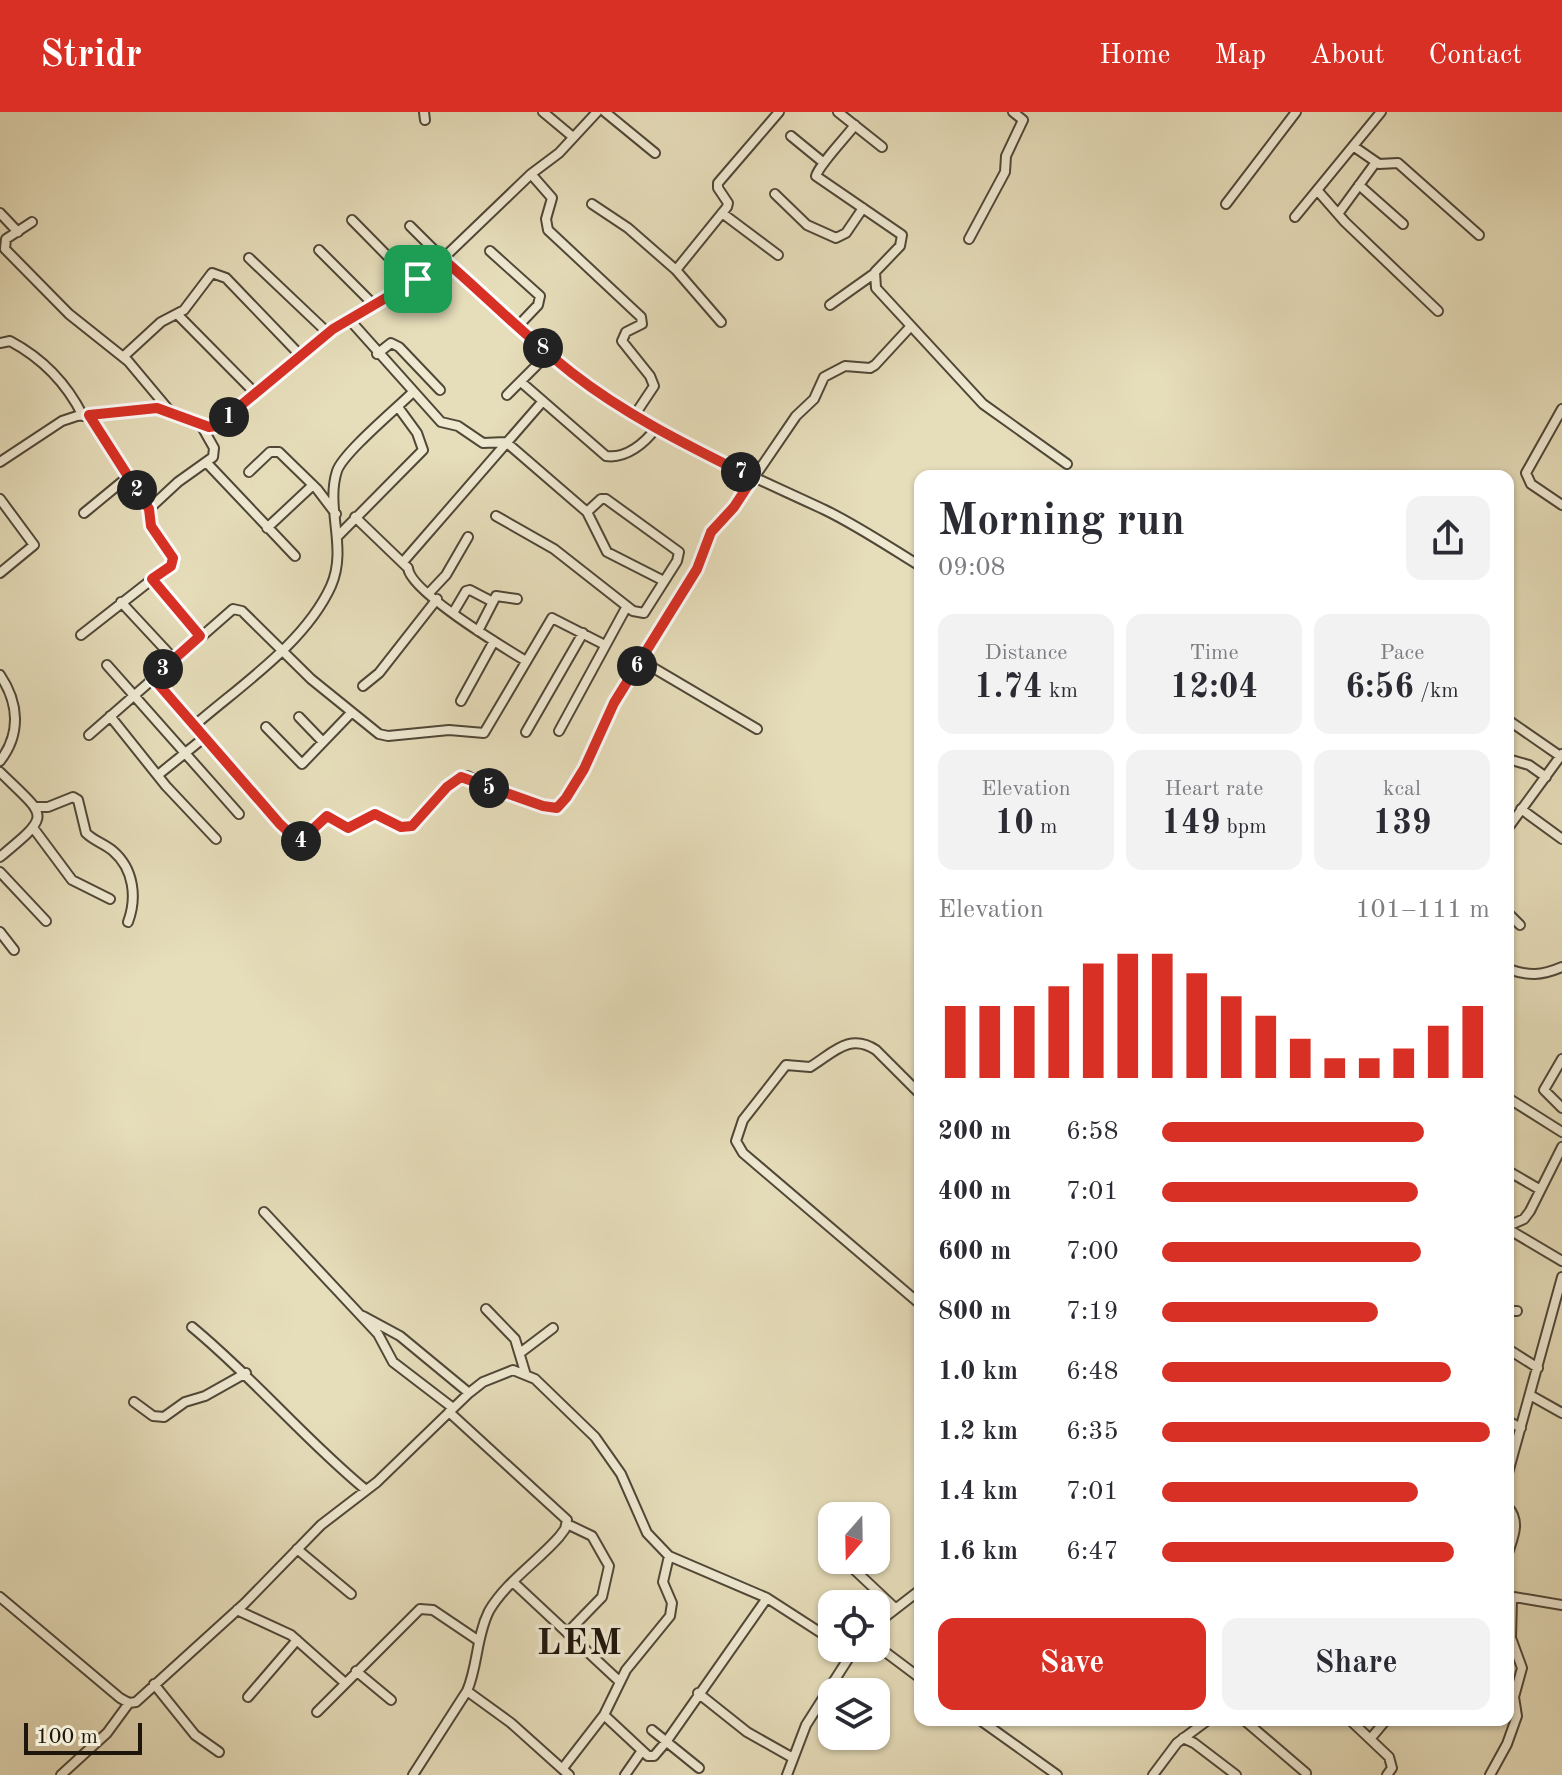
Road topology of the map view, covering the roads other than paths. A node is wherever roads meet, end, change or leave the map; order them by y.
1 (543, 112) edge
2 (597, 112) edge
3 (605, 112) edge
4 (779, 112) edge
5 (838, 112) edge
6 (1013, 112) edge
7 (1296, 112) edge
8 (1381, 112) edge
9 (855, 125) junction
10 (791, 136) dead end
11 (573, 137) junction
12 (1353, 146) junction
13 (882, 147) dead end
14 (655, 153) dead end
15 (1376, 162) junction
16 (824, 163) junction
17 (531, 174) junction
18 (1359, 185) junction
19 (1317, 190) junction
20 (775, 194) dead end
21 (592, 204) dead end
22 (1226, 204) dead end
23 (863, 208) junction
24 (0, 213) edge
25 (722, 213) junction
26 (1338, 214) junction
27 (1295, 217) dead end
28 (352, 220) dead end
29 (32, 222) dead end
30 (1403, 224) dead end
31 (410, 226) dead end
32 (18, 232) junction
33 (1479, 235) dead end
34 (969, 239) dead end
35 (319, 250) dead end
36 (490, 251) dead end
37 (778, 255) dead end
38 (249, 258) dead end
39 (443, 259) junction
40 (676, 270) junction
41 (875, 272) junction
42 (413, 282) junction
43 (373, 304) junction
44 (830, 305) dead end
45 (1438, 311) dead end
46 (177, 314) junction
47 (348, 318) junction
48 (721, 322) dead end
49 (518, 326) junction
50 (911, 326) junction
51 (328, 333) junction
52 (0, 343) edge
53 (549, 353) junction
54 (377, 354) junction
55 (301, 356) junction
56 (123, 357) junction
57 (521, 382) junction
58 (440, 390) dead end
59 (413, 392) junction
60 (256, 394) junction
61 (507, 395) dead end
62 (543, 401) junction
63 (398, 407) junction
64 (1562, 409) edge
65 (169, 410) junction
66 (86, 415) junction
67 (634, 416) junction
68 (200, 424) junction
69 (656, 428) junction
70 (506, 442) junction
71 (0, 462) edge
72 (206, 462) junction
73 (1067, 464) dead end
74 (249, 472) dead end
75 (129, 476) junction
76 (753, 478) junction
77 (313, 485) junction
78 (0, 499) edge
79 (1562, 505) edge
80 (149, 509) junction
81 (587, 512) junction
82 (84, 513) dead end
83 (336, 515) junction
84 (496, 516) dead end
85 (355, 517) junction
86 (267, 528) junction
87 (338, 536) junction
88 (468, 537) dead end
89 (295, 556) dead end
90 (403, 562) junction
91 (914, 562) edge
92 (0, 573) edge
93 (152, 579) junction
94 (664, 581) junction
95 (433, 596) junction
96 (517, 599) dead end
97 (121, 602) junction
98 (493, 602) junction
99 (627, 606) junction
100 (453, 613) junction
101 (478, 631) junction
102 (583, 633) junction
103 (81, 635) dead end
104 (200, 636) junction
105 (494, 641) junction
106 (605, 645) junction
107 (281, 649) junction
108 (174, 659) junction
109 (640, 660) junction
110 (526, 661) junction
111 (107, 665) dead end
112 (0, 675) edge
113 (153, 678) junction
114 (363, 686) dead end
115 (133, 695) junction
116 (461, 701) dead end
117 (351, 713) junction
118 (110, 716) junction
119 (299, 717) dead end
120 (1514, 724) edge
121 (195, 725) junction
122 (266, 727) dead end
123 (757, 729) dead end
124 (559, 731) dead end
125 (526, 732) dead end
126 (89, 735) dead end
127 (205, 737) junction
128 (323, 742) junction
129 (185, 754) junction
130 (1561, 755) edge
131 (0, 761) edge
132 (1514, 761) edge
133 (0, 772) edge
134 (158, 775) junction
135 (1546, 777) junction
136 (35, 807) junction
137 (1521, 809) junction
138 (239, 814) dead end
139 (1514, 819) edge
140 (34, 829) junction
141 (216, 839) dead end
142 (1562, 839) edge
143 (0, 857) edge
144 (0, 872) edge
145 (110, 899) dead end
146 (1514, 919) edge
147 (46, 921) dead end
148 (128, 922) dead end
149 (1520, 925) dead end
150 (0, 932) edge
151 (14, 950) dead end
152 (1562, 967) edge
153 (1514, 971) edge
154 (1562, 1059) edge
155 (1553, 1072) junction
156 (1562, 1079) edge
157 (914, 1088) edge
158 (1514, 1102) edge
159 (1562, 1108) edge
160 (1562, 1132) edge
161 (1562, 1147) edge
162 (1552, 1164) junction
163 (1562, 1169) edge
164 (1514, 1174) edge
165 (1539, 1189) junction
166 (264, 1212) dead end
167 (1514, 1225) edge
168 (1514, 1232) edge
169 (1562, 1261) edge
170 (1562, 1277) edge
171 (914, 1299) edge
172 (486, 1309) dead end
173 (361, 1315) junction
174 (192, 1327) dead end
175 (553, 1328) dead end
176 (520, 1353) junction
177 (1514, 1353) edge
178 (1538, 1368) junction
179 (525, 1372) junction
180 (246, 1373) junction
181 (469, 1393) junction
182 (1530, 1395) junction
183 (134, 1402) dead end
184 (451, 1410) junction
185 (1562, 1413) edge
186 (1514, 1424) edge
187 (1521, 1428) junction
188 (1514, 1448) edge
189 (366, 1490) junction
190 (567, 1524) junction
191 (297, 1549) junction
192 (669, 1556) junction
193 (859, 1574) edge
194 (514, 1583) junction
195 (351, 1594) dead end
196 (914, 1594) edge
197 (0, 1597) edge
198 (767, 1598) junction
199 (1514, 1598) edge
200 (1562, 1605) edge
201 (895, 1608) junction
202 (237, 1610) junction
203 (890, 1612) edge
204 (818, 1631) edge
205 (567, 1633) junction
206 (297, 1640) junction
207 (479, 1641) junction
208 (1514, 1646) edge
209 (890, 1656) edge
210 (846, 1662) edge
211 (356, 1671) junction
212 (914, 1674) edge
213 (619, 1681) junction
214 (344, 1682) junction
215 (154, 1684) junction
216 (467, 1691) junction
217 (698, 1693) junction
218 (248, 1697) dead end
219 (1514, 1697) edge
220 (1514, 1697) edge
221 (391, 1700) dead end
222 (129, 1703) junction
223 (317, 1712) dead end
224 (604, 1715) junction
225 (1514, 1724) edge
226 (988, 1726) edge
227 (1202, 1726) edge
228 (1251, 1726) edge
229 (1357, 1726) edge
230 (1381, 1726) edge
231 (1513, 1726) edge
232 (652, 1730) dead end
233 (1183, 1738) junction
234 (1371, 1738) junction
235 (666, 1742) junction
236 (219, 1752) dead end
237 (641, 1752) junction
238 (793, 1758) junction
239 (699, 1768) dead end
240 (566, 1772) edge
241 (1306, 1773) edge
242 (61, 1775) edge
243 (413, 1775) edge
244 (625, 1775) edge
245 (787, 1775) edge
246 (1057, 1775) edge
247 (1153, 1775) edge
248 (1236, 1775) edge
249 (1387, 1775) edge
250 (1490, 1775) edge

1 - 11 street
2 - 11 street
3 - 14 street
4 - 25 street
5 - 9 street
6 - 34 street
7 - 22 street
8 - 12 street
9 - 13 street
9 - 16 street
10 - 16 street
11 - 17 street
12 - 15 street
12 - 19 street
15 - 18 street
15 - 33 street
16 - 23 street
17 - 39 street
17 - 67 street
18 - 26 street
18 - 30 street
19 - 26 street
19 - 27 street
20 - 23 street
21 - 40 street
23 - 41 street
24 - 32 street
25 - 37 street
25 - 40 street
26 - 45 street
28 - 42 street
29 - 32 street
31 - 39 street
32 - 56 street
35 - 43 street
36 - 49 street
38 - 51 street
39 - 42 street
39 - 49 street
40 - 48 street
41 - 44 street
41 - 50 street
42 - 43 street
43 - 47 street
46 - 55 street
46 - 56 street
46 - 60 street
47 - 51 street
47 - 54 street
49 - 53 street
50 - 73 street
50 - 76 street
51 - 55 street
52 - 66 street
53 - 57 street
53 - 67 street
54 - 58 street
54 - 59 street
55 - 60 street
56 - 65 street
57 - 61 street
57 - 62 street
59 - 63 street
59 - 70 street
60 - 68 street
62 - 69 street
62 - 70 street
63 - 83 street
63 - 85 street
64 - 79 street
65 - 66 street
65 - 68 street
66 - 71 street
66 - 75 street
67 - 69 street
68 - 72 street
69 - 76 street
70 - 81 street
70 - 90 street
72 - 80 street
72 - 86 street
74 - 77 street
75 - 80 street
75 - 82 street
76 - 91 street
76 - 109 street
77 - 83 street
77 - 86 street
78 - 92 street
80 - 93 street
81 - 94 street
81 - 94 street
83 - 87 street
84 - 99 street
85 - 87 street
85 - 90 street
86 - 89 street
87 - 107 street
88 - 95 street
90 - 95 street
93 - 97 street
93 - 104 street
94 - 99 street
95 - 100 street
95 - 114 street
96 - 98 street
97 - 103 street
97 - 108 street
98 - 100 street
98 - 101 street
99 - 106 street
100 - 101 street
101 - 105 street
102 - 106 street
102 - 110 street
102 - 125 street
104 - 107 street
104 - 108 street
105 - 110 street
105 - 116 street
106 - 124 street
107 - 117 street
107 - 121 street
108 - 113 street
109 - 123 street
109 - 127 street
110 - 117 street
111 - 115 street
112 - 131 street
113 - 115 street
113 - 121 street
115 - 118 street
115 - 129 street
117 - 128 street
118 - 126 street
118 - 134 street
119 - 128 street
120 - 130 street
121 - 127 street
122 - 128 street
127 - 129 street
129 - 134 street
129 - 138 street
130 - 135 street
132 - 135 street
133 - 136 street
134 - 141 street
135 - 137 street
136 - 140 street
136 - 148 street
137 - 139 street
137 - 142 street
140 - 143 street
140 - 145 street
144 - 147 street
146 - 149 street
150 - 151 street
152 - 153 street
154 - 155 street
155 - 156 street
155 - 159 street
157 - 171 street
158 - 160 street
161 - 162 street
162 - 163 street
162 - 165 street
164 - 165 street
165 - 167 street
166 - 173 street
168 - 169 street
170 - 178 street
172 - 176 street
173 - 181 street
173 - 184 street
174 - 180 street
175 - 176 street
176 - 179 street
177 - 178 street
178 - 182 street
179 - 181 street
179 - 192 street
180 - 183 street
180 - 189 street
181 - 184 street
182 - 185 street
182 - 187 street
184 - 189 street
184 - 190 street
186 - 187 street
187 - 188 street
189 - 191 street
190 - 194 street
190 - 205 street
191 - 195 street
191 - 202 street
192 - 198 street
192 - 213 street
193 - 201 street
194 - 205 street
194 - 207 street
196 - 201 street
197 - 222 street
198 - 204 street
198 - 217 street
199 - 200 street
201 - 203 street
202 - 206 street
202 - 215 street
205 - 213 street
206 - 214 street
206 - 218 street
207 - 211 street
207 - 216 street
208 - 219 street
209 - 212 street
210 - 238 street
211 - 214 street
211 - 221 street
213 - 224 street
214 - 223 street
215 - 222 street
215 - 236 street
216 - 240 street
216 - 243 street
217 - 235 street
217 - 238 street
220 - 225 street
222 - 242 street
224 - 237 street
224 - 240 street
226 - 246 street
227 - 233 street
228 - 241 street
229 - 234 street
230 - 234 street
231 - 250 street
232 - 235 street
233 - 247 street
233 - 248 street
234 - 249 street
235 - 237 street
235 - 239 street
237 - 244 street
238 - 245 street

